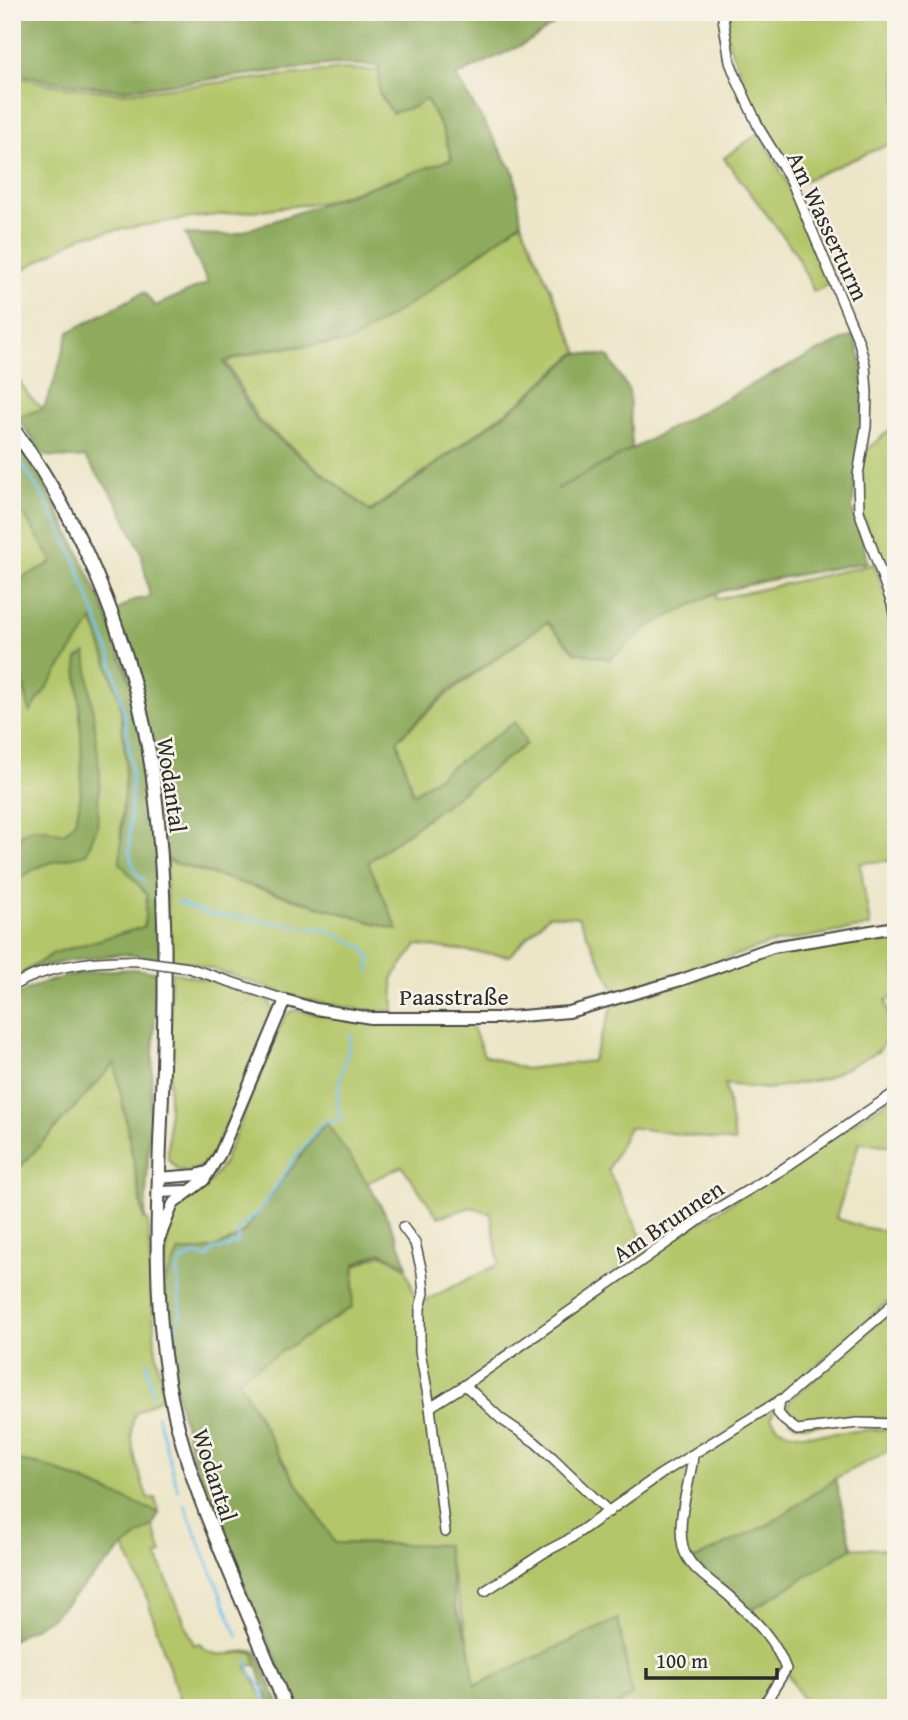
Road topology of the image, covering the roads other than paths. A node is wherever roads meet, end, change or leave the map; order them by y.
1 (722, 12) edge
2 (12, 427) edge
3 (896, 625) edge
4 (896, 927) edge
5 (12, 986) edge
6 (285, 1000) junction
7 (896, 1092) edge
8 (207, 1172) junction
9 (158, 1178) junction
10 (186, 1191) junction
11 (158, 1192) junction
12 (403, 1227) dead end
13 (159, 1243) junction
14 (896, 1299) edge
15 (465, 1384) junction
16 (780, 1400) junction
17 (430, 1406) junction
18 (896, 1424) edge
19 (692, 1456) junction
20 (609, 1511) junction
21 (445, 1532) dead end
22 (485, 1591) dead end
23 (286, 1708) edge
24 (762, 1708) edge

1 - 3 street, Am Wasserturm
2 - 9 main road, Wodantal
4 - 6 street, Paasstraße
5 - 6 street, Paasstraße, bridge
6 - 8 street, Wodantal
7 - 15 street, Am Brunnen
8 - 9 street
8 - 10 street, Wodantal
9 - 11 main road, Wodantal
10 - 11 street
10 - 13 street, Wodantal
11 - 13 main road, Wodantal
12 - 17 street
13 - 23 main road, Wodantal
14 - 16 street
15 - 17 street, Am Brunnen
15 - 20 street
16 - 18 street
16 - 19 street
17 - 21 street
19 - 20 street
19 - 24 street
20 - 22 street

